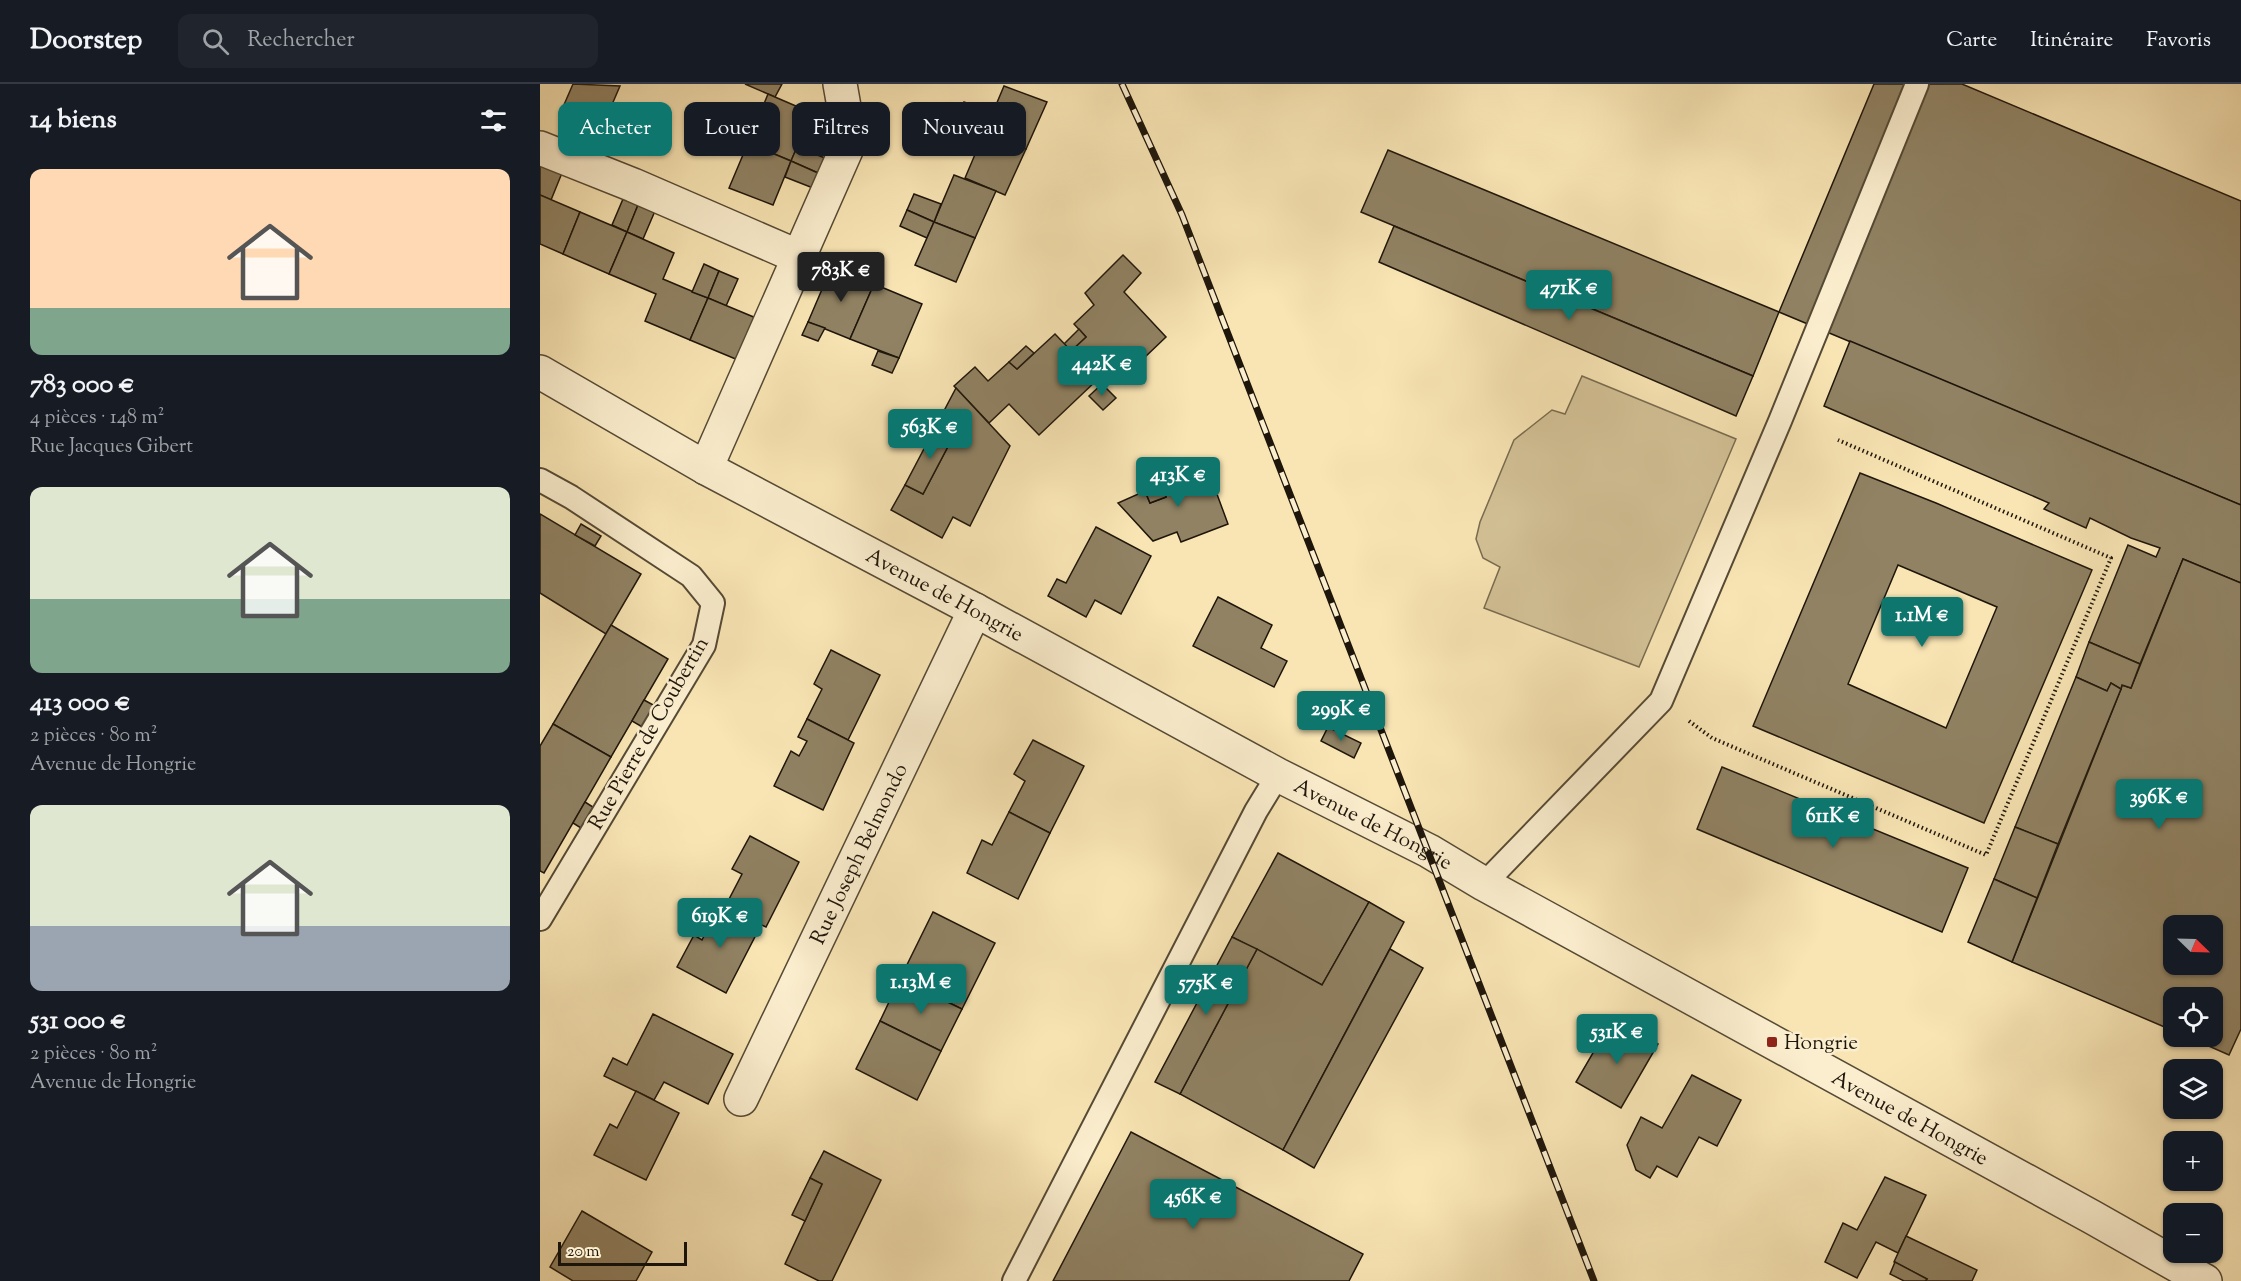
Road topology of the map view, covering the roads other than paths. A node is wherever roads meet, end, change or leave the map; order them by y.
1 (840, 84) edge
2 (1917, 84) edge
3 (540, 148) edge
4 (798, 257) junction
5 (540, 372) edge
6 (706, 468) junction
7 (540, 480) edge
8 (975, 610) junction
9 (1278, 775) junction
10 (1484, 884) junction
11 (540, 920) edge
12 (741, 1099) dead end
13 (1014, 1281) edge
14 (2205, 1281) edge

1 - 4 street
2 - 10 lane
3 - 4 street
4 - 6 street
5 - 6 street, Avenue de Hongrie
6 - 8 street, Avenue de Hongrie
7 - 11 lane, Rue Pierre de Coubertin
8 - 9 street, Avenue de Hongrie
8 - 12 street, Rue Joseph Belmondo
9 - 10 street, Avenue de Hongrie
9 - 13 lane
10 - 14 street, Avenue de Hongrie

